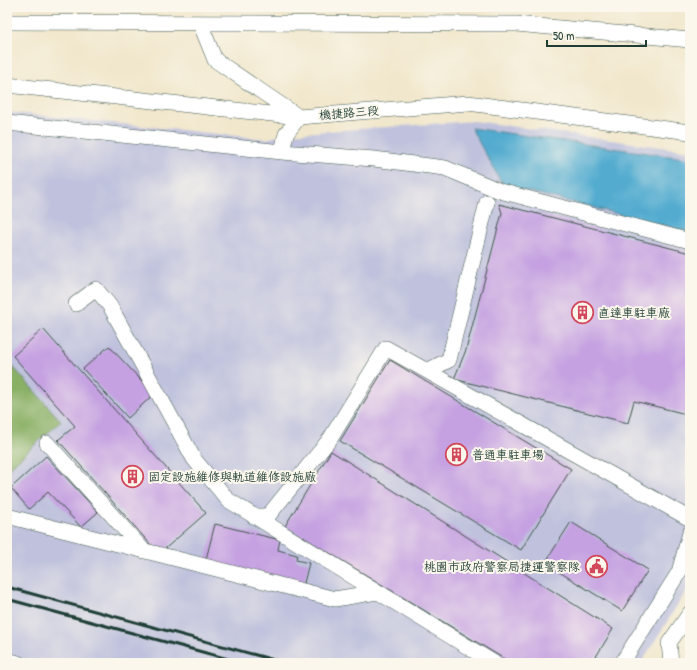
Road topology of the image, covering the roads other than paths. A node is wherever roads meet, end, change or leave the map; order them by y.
1 (7, 22) edge
2 (200, 23) junction
3 (690, 40) edge
4 (7, 85) edge
5 (299, 117) junction
6 (7, 123) edge
7 (690, 132) edge
8 (282, 152) junction
9 (487, 202) dead end
10 (690, 241) edge
11 (76, 304) dead end
12 (449, 360) junction
13 (427, 371) junction
14 (450, 385) junction
15 (47, 443) dead end
16 (7, 516) edge
17 (253, 516) junction
18 (690, 519) edge
19 (690, 533) edge
20 (144, 551) junction
21 (377, 592) junction
22 (690, 613) edge
23 (7, 660) edge
24 (18, 663) edge
25 (494, 663) edge
26 (622, 663) edge
27 (671, 663) edge

1 - 2 street
2 - 3 street
2 - 5 street
4 - 5 street, 機捷路三段
5 - 7 street, 機捷路三段
5 - 8 street
6 - 8 street
8 - 10 street
9 - 12 street
11 - 17 street
12 - 13 street
12 - 14 street
13 - 14 street
13 - 17 street
14 - 18 street
15 - 20 street
16 - 20 street
17 - 21 street
19 - 26 street
20 - 21 street
21 - 25 street
22 - 27 street
23 - 24 street

